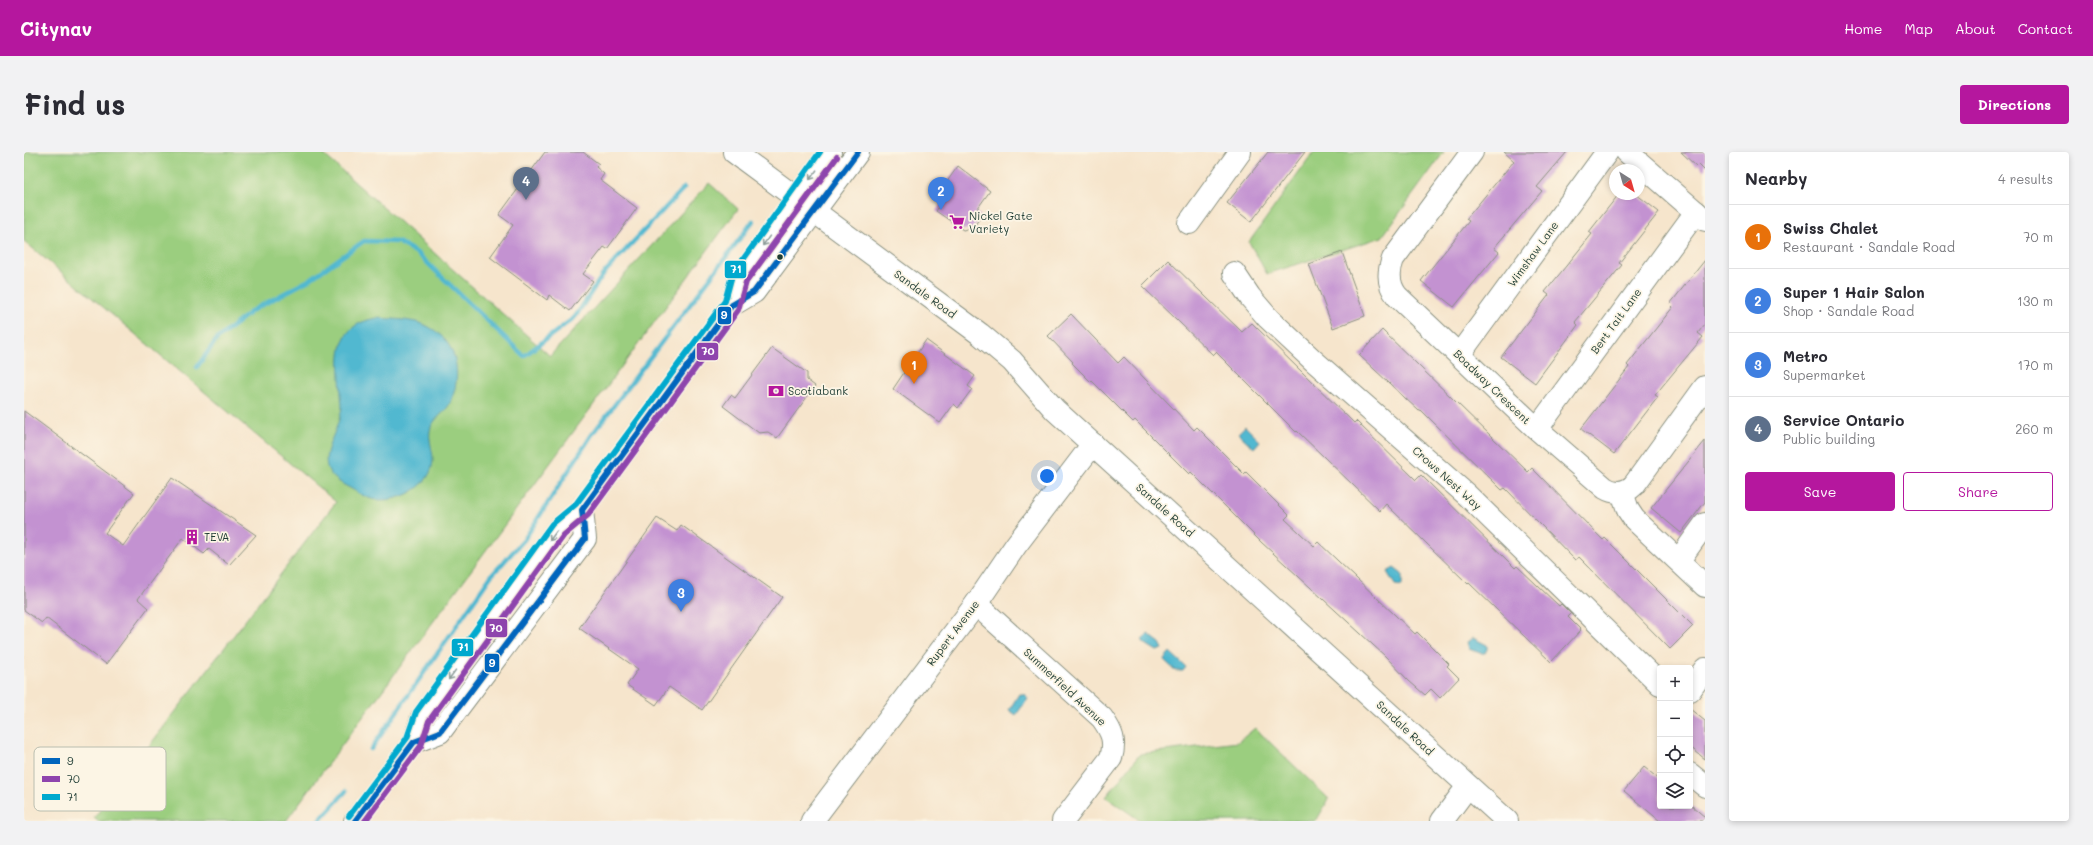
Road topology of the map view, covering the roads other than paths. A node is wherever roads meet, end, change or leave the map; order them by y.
1 (734, 152) edge
2 (830, 152) edge
3 (858, 152) edge
4 (1240, 152) edge
5 (1472, 152) edge
6 (1607, 152) edge
7 (1627, 152) edge
8 (796, 197) junction
9 (814, 212) junction
10 (1700, 216) edge
11 (1189, 223) dead end
12 (1234, 273) dead end
13 (732, 306) junction
14 (1459, 355) junction
15 (1705, 387) edge
16 (1537, 430) junction
17 (1093, 444) junction
18 (1622, 492) junction
19 (1705, 524) edge
20 (1679, 560) junction
21 (1705, 586) edge
22 (976, 604) junction
23 (1705, 669) edge
24 (1657, 681) edge
25 (1693, 686) edge
26 (1693, 776) edge
27 (1468, 786) junction
28 (1705, 786) edge
29 (356, 821) edge
30 (812, 821) edge
31 (1064, 821) edge
32 (1442, 821) edge
33 (1507, 821) edge

1 - 8 street, Sandale Road
2 -> 8 street
3 - 9 street
4 - 11 street
5 - 14 street, Boadway Crescent
6 - 14 street, Wimshaw Lane
7 - 10 street
8 - 9 street, Sandale Road
8 -> 13 street
9 - 13 street
9 - 17 street, Sandale Road
10 - 16 street, Bert Tait Lane
12 - 24 street, Crows Nest Way
13 - 29 street
14 - 16 street, Boadway Crescent
15 - 18 street
16 - 18 street, Boadway Crescent
17 - 22 street, Rupert Avenue
17 - 27 street, Sandale Road
18 - 20 street
19 - 20 street
20 - 21 street
22 - 30 street, Rupert Avenue
22 - 31 street, Summerfield Avenue
23 - 25 street
26 - 28 street
27 - 32 street
27 - 33 street, Sandale Road

